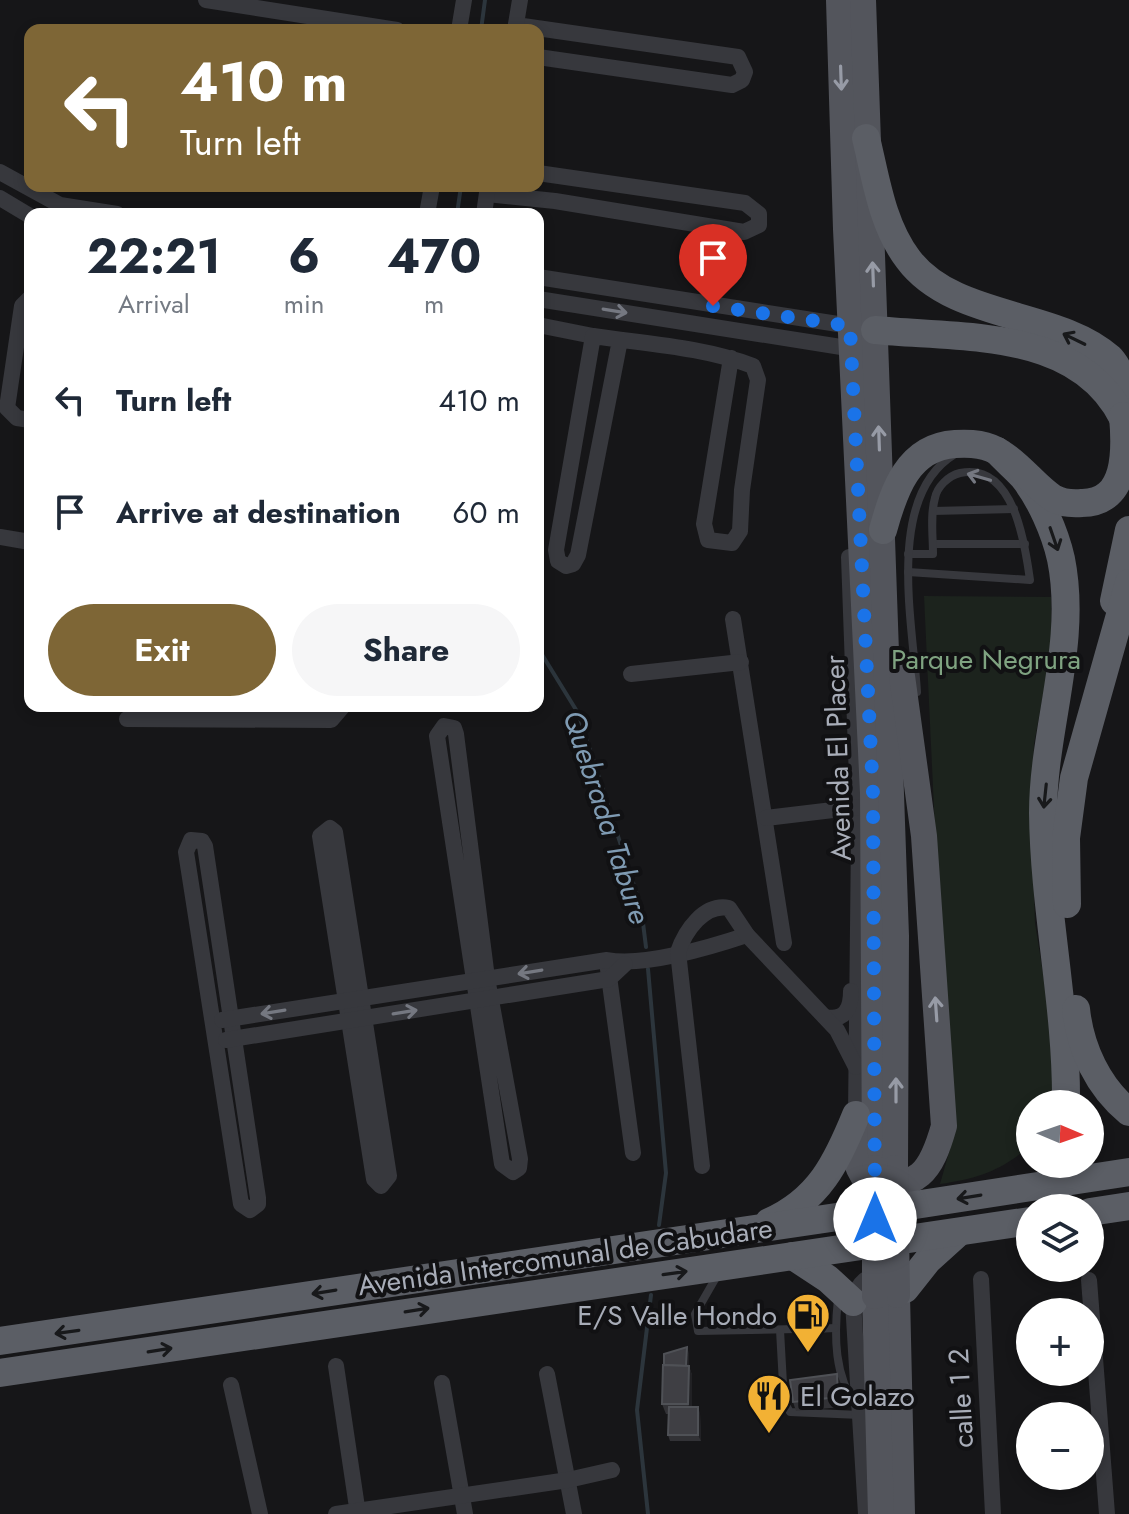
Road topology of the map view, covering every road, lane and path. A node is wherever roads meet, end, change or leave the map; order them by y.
1 (206, 0) edge
2 (464, 0) edge
3 (520, 0) edge
4 (839, 0) edge
5 (863, 0) edge
6 (359, 24) edge
7 (460, 24) edge
8 (516, 24) edge
9 (544, 32) edge
10 (544, 58) edge
11 (866, 138) junction
12 (0, 172) edge
13 (544, 174) edge
14 (24, 184) edge
15 (40, 192) edge
16 (500, 192) edge
17 (0, 198) edge
18 (79, 208) edge
19 (24, 210) edge
20 (544, 278) edge
21 (544, 300) edge
22 (24, 304) edge
23 (544, 326) edge
24 (593, 336) junction
25 (863, 339) junction
26 (620, 340) junction
27 (731, 358) junction
28 (1127, 413) edge
29 (24, 419) edge
30 (855, 424) junction
31 (988, 447) junction
32 (1014, 509) junction
33 (933, 511) junction
34 (883, 530) junction
35 (1129, 530) edge
36 (0, 537) edge
37 (24, 541) edge
38 (1025, 544) junction
39 (933, 549) junction
40 (900, 563) junction
41 (934, 575) junction
42 (1129, 583) edge
43 (733, 619) dead end
44 (741, 662) junction
45 (631, 674) dead end
46 (1095, 696) junction
47 (338, 712) edge
48 (127, 719) dead end
49 (858, 807) junction
50 (766, 818) junction
51 (747, 935) junction
52 (784, 943) dead end
53 (859, 949) junction
54 (678, 952) junction
55 (607, 960) junction
56 (625, 964) junction
57 (482, 979) junction
58 (609, 979) junction
59 (353, 999) junction
60 (485, 999) junction
61 (825, 1017) junction
62 (222, 1020) junction
63 (356, 1020) junction
64 (226, 1040) junction
65 (858, 1071) junction
66 (1066, 1090) edge
67 (1129, 1112) edge
68 (856, 1115) junction
69 (374, 1131) dead end
70 (242, 1149) dead end
71 (633, 1153) dead end
72 (702, 1166) dead end
73 (885, 1168) junction
74 (1129, 1172) edge
75 (1021, 1178) edge
76 (1006, 1191) junction
77 (1129, 1206) edge
78 (1104, 1210) edge
79 (1016, 1223) edge
80 (960, 1232) junction
81 (746, 1233) junction
82 (793, 1256) junction
83 (725, 1266) junction
84 (981, 1279) dead end
85 (1089, 1282) edge
86 (874, 1294) junction
87 (835, 1328) junction
88 (797, 1329) dead end
89 (815, 1329) dead end
90 (780, 1330) junction
91 (0, 1341) edge
92 (336, 1366) dead end
93 (0, 1373) edge
94 (547, 1374) dead end
95 (442, 1383) dead end
96 (231, 1385) dead end
97 (862, 1415) junction
98 (612, 1470) dead end
99 (568, 1480) junction
100 (463, 1496) junction
101 (358, 1512) edge
102 (260, 1514) edge
103 (336, 1514) edge
104 (465, 1514) edge
105 (574, 1514) edge
106 (866, 1514) edge
107 (881, 1514) edge
108 (902, 1514) edge
109 (914, 1514) edge
110 (993, 1514) edge
111 (1107, 1514) edge

1 - 6 street
2 - 7 street
3 - 8 street
4 -> 25 main road, Avenida El Placer
5 - 11 main road, Avenida El Placer
9 - 10 street
25 -> 11 main road, Avenida El Placer
28 -> 11 highway
12 - 14 street
13 - 16 street
15 - 18 street
17 - 19 street
20 - 25 street
21 -> 25 street
22 - 29 street
23 - 24 street
24 - 26 street
24 - 26 street
25 - 28 highway
25 - 30 main road, Avenida El Placer
34 -> 25 main road, Avenida El Placer
26 - 27 street
27 - 27 street
28 - 31 highway
30 - 49 street
30 - 73 main road, Avenida El Placer
31 - 34 highway
31 - 40 lane
31 -> 66 highway
32 - 33 lane
32 -> 33 lane
32 - 38 lane
33 - 39 lane
34 - 40 main road, Avenida El Placer
35 - 46 highway
36 - 37 street
38 - 39 lane
38 - 41 lane
39 - 40 lane
39 - 41 lane
40 - 41 lane
68 -> 40 main road
73 -> 40 main road, Avenida El Placer
42 - 46 highway
43 - 44 street
44 - 45 street
44 - 50 street
46 - 67 highway
47 - 48 street
49 - 50 street
49 - 53 street
50 - 52 street
51 - 54 street
51 - 54 street
51 - 61 street
53 - 61 street
53 - 65 street
54 - 56 street
54 - 72 street
55 - 56 street
55 -> 57 street
55 - 58 street
56 - 58 street
57 - 57 street
57 - 59 street
57 - 60 street
58 - 60 street
58 - 71 street
59 - 59 street
59 -> 62 street
59 - 63 street
60 - 60 street
63 -> 60 street
61 - 65 street
62 - 62 street
62 - 64 street
63 - 64 street
63 - 69 street
64 - 70 street
65 - 68 street
68 - 81 highway
73 - 86 main road, Avenida El Placer, bridge
74 - 76 highway, Avenida Intercomunal de Cabudare
75 - 76 highway
76 -> 81 highway, Avenida Intercomunal de Cabudare
77 - 78 highway
79 - 80 highway, Avenida Intercomunal de Cabudare
80 - 82 highway, Avenida Intercomunal de Cabudare
80 - 86 highway
81 -> 91 highway, Avenida Intercomunal de Cabudare
82 - 83 highway, Avenida Intercomunal de Cabudare
82 - 86 highway
83 - 90 lane
93 -> 83 highway, Avenida Intercomunal de Cabudare
84 - 110 street, calle 1 2
85 - 111 street
86 - 87 lane
86 - 97 street
86 - 107 main road, Avenida El Placer
86 - 108 main road, Avenida El Placer
86 - 109 street
87 - 89 lane
87 - 97 lane
88 - 90 lane
90 - 97 lane
92 - 101 street
94 - 99 street
95 - 100 street
96 - 102 street
97 - 106 street
98 - 99 street
99 - 100 street
99 - 105 street
100 - 101 street
100 - 104 street
101 - 103 street

